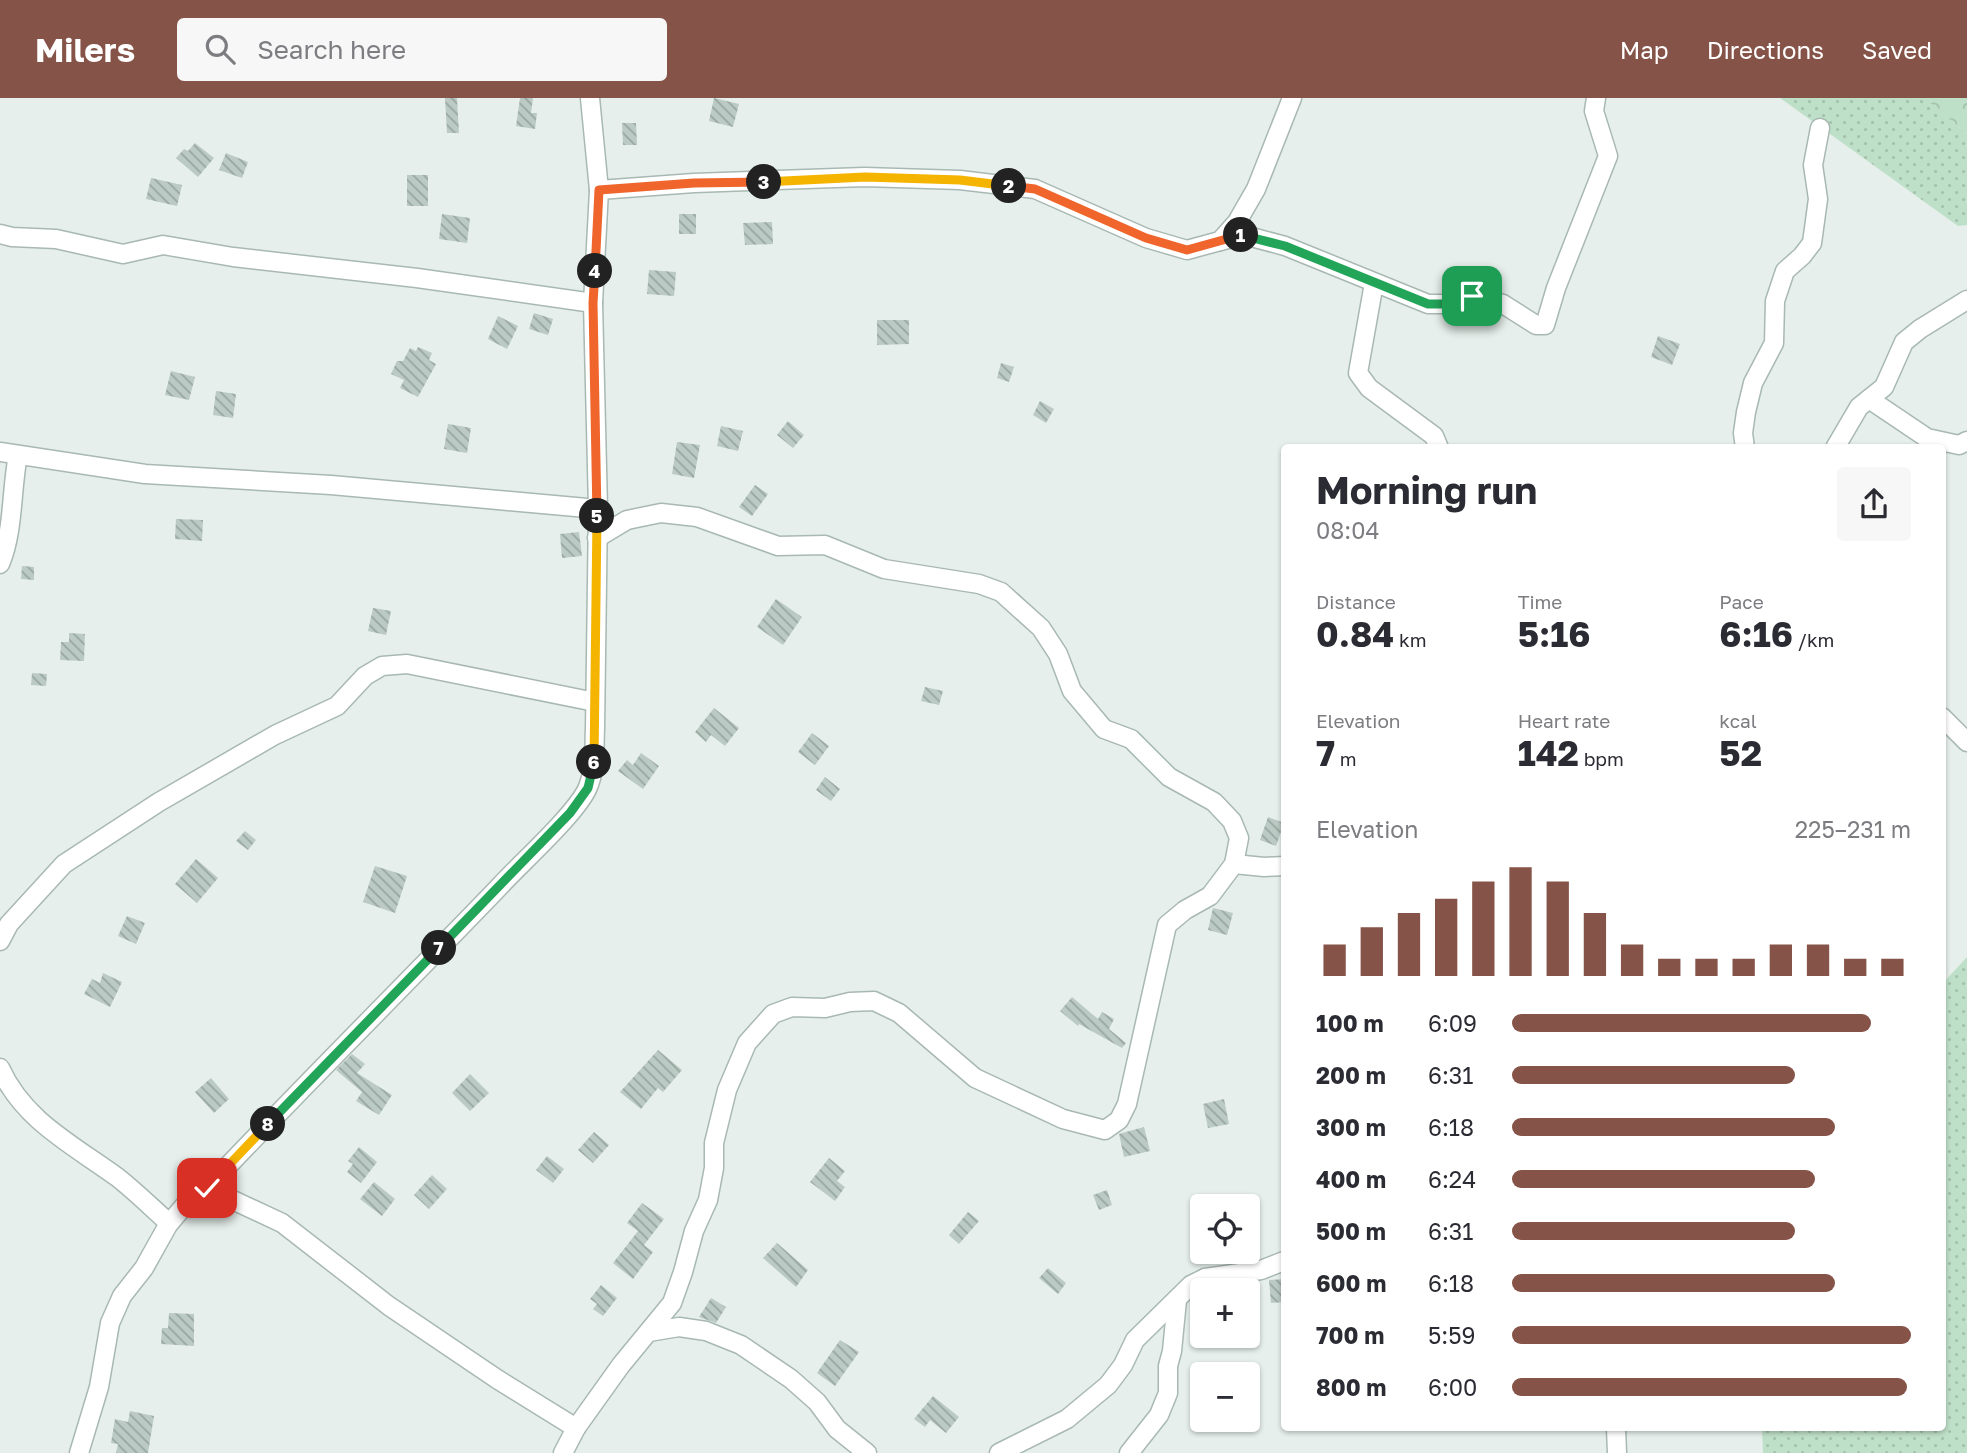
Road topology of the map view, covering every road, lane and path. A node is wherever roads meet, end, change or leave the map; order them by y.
1 (590, 98) edge
2 (1292, 98) edge
3 (1596, 98) edge
4 (1820, 128) dead end
5 (599, 190) junction
6 (0, 234) edge
7 (1220, 241) junction
8 (1374, 283) junction
9 (1967, 300) edge
10 (593, 303) junction
11 (1869, 399) junction
12 (1967, 441) edge
13 (1437, 444) edge
14 (1745, 444) edge
15 (1837, 444) edge
16 (9, 453) edge
17 (598, 509) junction
18 (597, 538) junction
19 (0, 565) edge
20 (595, 702) junction
21 (1946, 721) edge
22 (1967, 741) edge
23 (1234, 864) junction
24 (1281, 866) edge
25 (0, 941) edge
26 (0, 1068) edge
27 (207, 1188) junction
28 (170, 1223) junction
29 (1281, 1262) edge
30 (1177, 1300) junction
31 (649, 1332) junction
32 (576, 1428) junction
33 (1616, 1431) edge
34 (79, 1453) edge
35 (563, 1453) edge
36 (867, 1453) edge
37 (999, 1453) edge
38 (1129, 1453) edge
39 (1617, 1453) edge

1 - 5 street
2 - 7 street
3 - 8 street
4 - 14 street
5 - 7 street
5 - 10 street
6 - 10 street
7 - 8 street
8 - 13 street
9 - 11 street
10 - 17 street
11 - 12 street
11 - 15 street
16 - 17 street
16 - 19 street
17 - 18 street
18 - 20 street
18 - 23 street
20 - 25 street
20 - 27 street
21 - 22 street
23 - 24 street
23 - 31 street
26 - 28 street
27 - 28 street
27 - 32 street
28 - 34 street
29 - 30 street
30 - 37 street
30 - 38 street
31 - 32 street
31 - 36 street
32 - 35 street
33 - 39 street

